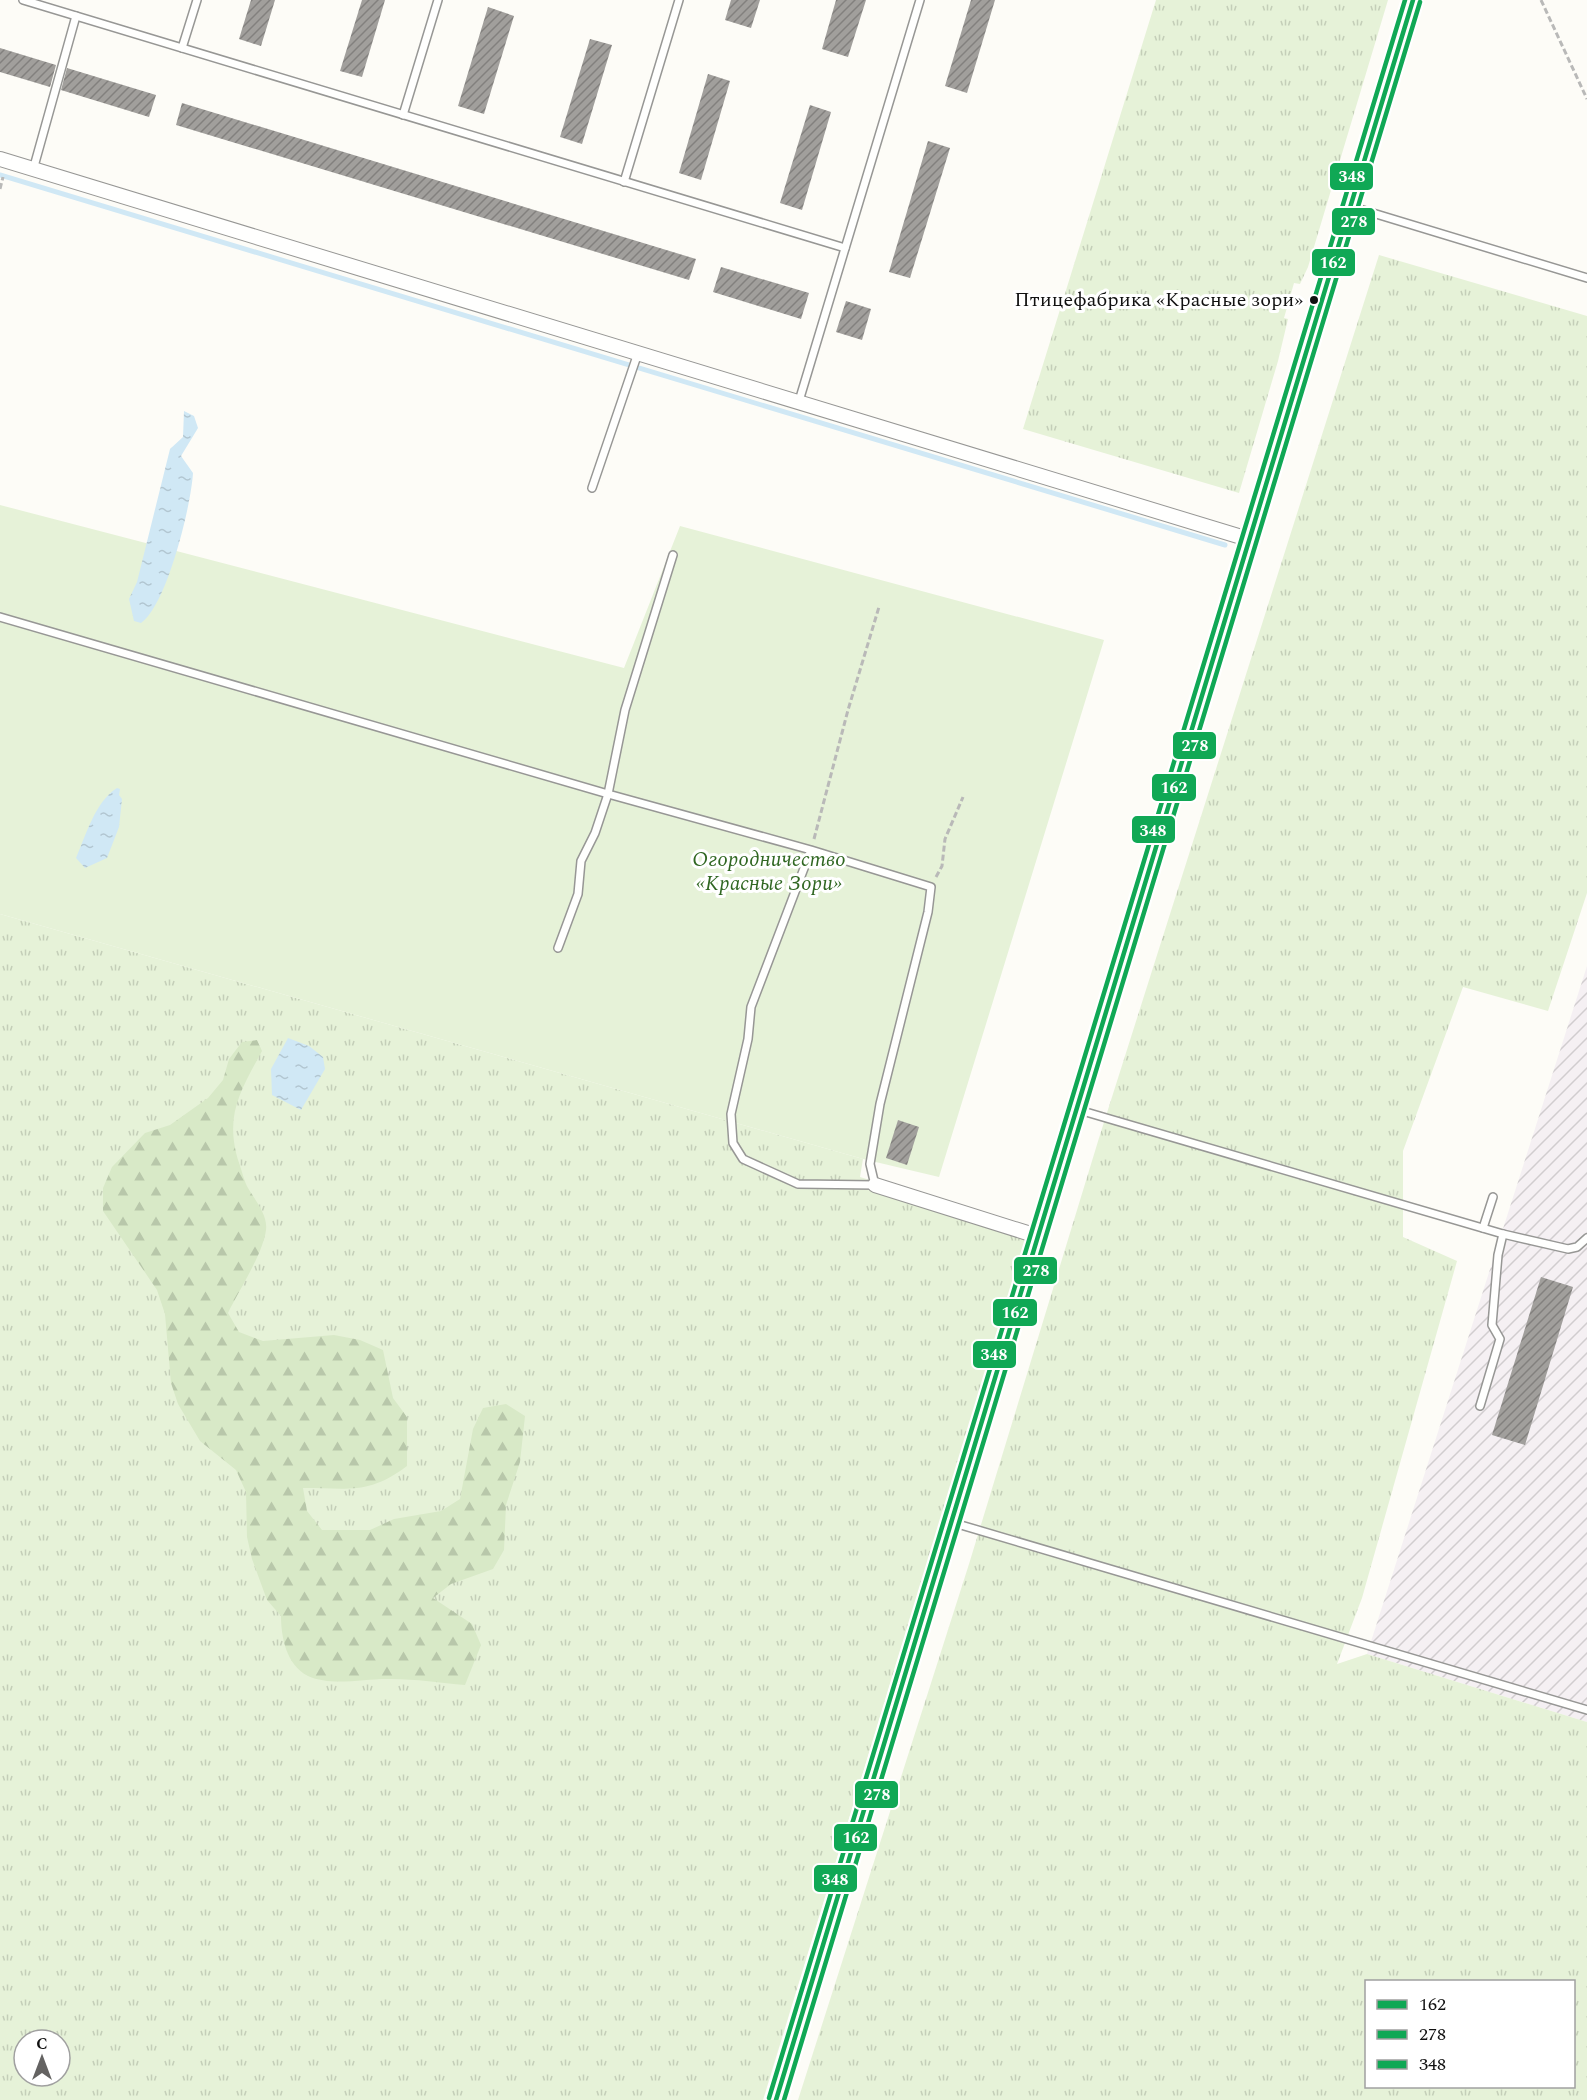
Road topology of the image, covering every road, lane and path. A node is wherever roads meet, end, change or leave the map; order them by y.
1 (23, 0) edge
2 (196, 0) edge
3 (438, 0) edge
4 (679, 0) edge
5 (920, 0) edge
6 (1413, 0) edge
7 (1540, 0) edge
8 (76, 16) junction
9 (182, 48) junction
10 (1587, 99) edge
11 (403, 115) junction
12 (0, 159) edge
13 (33, 170) junction
14 (624, 182) junction
15 (2, 183) dead end
16 (0, 189) edge
17 (1351, 206) junction
18 (845, 248) junction
19 (1587, 278) edge
20 (638, 353) junction
21 (799, 401) junction
22 (592, 488) dead end
23 (1248, 539) junction
24 (673, 555) dead end
25 (879, 607) dead end
26 (0, 617) edge
27 (608, 794) junction
28 (963, 797) dead end
29 (811, 849) junction
30 (931, 887) junction
31 (558, 948) dead end
32 (1076, 1109) junction
33 (875, 1185) junction
34 (1493, 1197) dead end
35 (1483, 1228) junction
36 (1503, 1234) junction
37 (1037, 1236) junction
38 (1587, 1238) edge
39 (1480, 1406) dead end
40 (951, 1522) junction
41 (1587, 1710) edge
42 (776, 2100) edge

1 - 8 lane
2 - 9 lane
3 - 11 lane
4 - 14 lane
5 - 18 lane
6 - 17 main road
7 - 10 path
8 - 9 lane
8 - 13 lane
9 - 11 lane
11 - 14 lane
12 - 13 street
13 - 20 street
14 - 18 lane
15 - 16 path
17 - 19 lane
17 - 23 main road
18 - 21 lane
20 - 21 street
20 - 22 lane
21 - 23 street
23 - 32 main road
24 - 27 lane
25 - 29 path
26 - 27 lane
27 - 29 lane
27 - 31 lane
28 - 30 path
29 - 30 lane
29 - 33 lane
30 - 33 lane
32 - 35 lane
32 - 37 main road
33 - 37 street
34 - 35 lane
35 - 36 lane
36 - 38 lane
36 - 39 lane
37 - 40 main road
40 - 41 lane
40 - 42 main road

